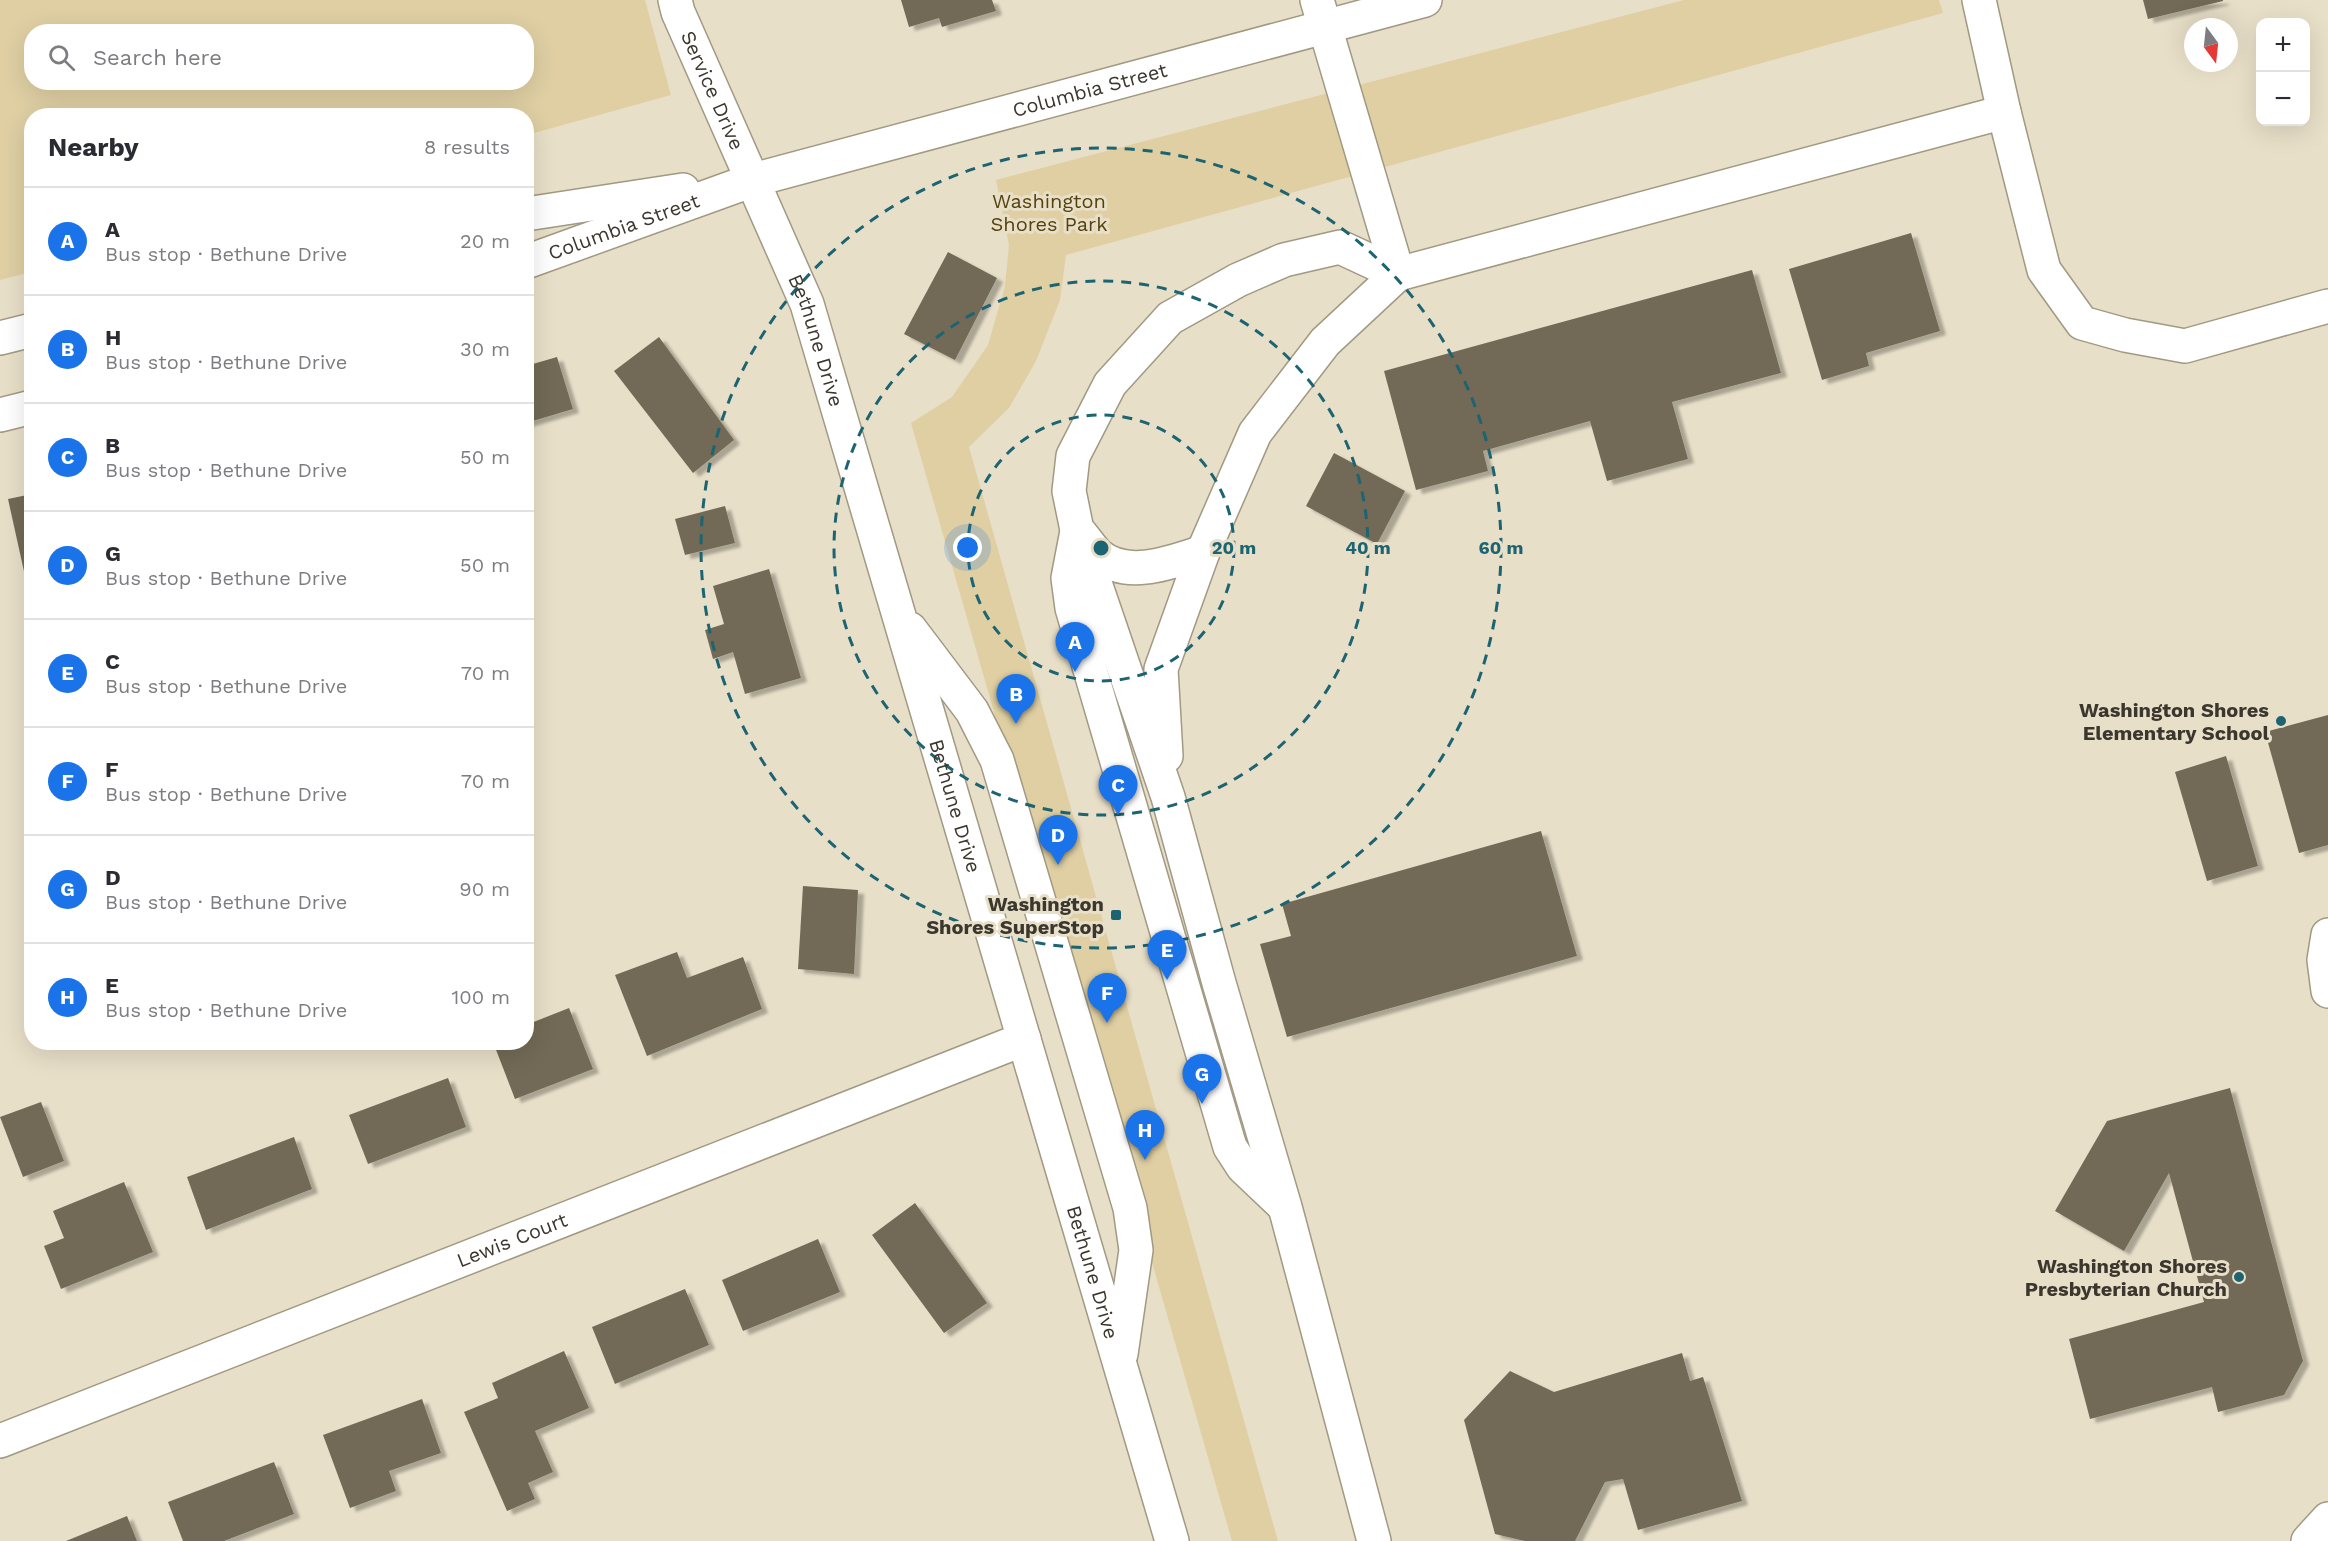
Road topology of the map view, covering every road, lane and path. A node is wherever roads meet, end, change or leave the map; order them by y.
1 (675, 0) edge
2 (1425, 0) edge
3 (1979, 0) edge
4 (1321, 13) edge
5 (2004, 112) junction
6 (753, 180) junction
7 (534, 213) edge
8 (534, 259) edge
9 (1398, 274) junction
10 (2328, 306) edge
11 (24, 332) edge
12 (0, 338) edge
13 (24, 408) edge
14 (0, 415) edge
15 (1077, 530) junction
16 (1203, 552) junction
17 (898, 613) junction
18 (1168, 797) junction
19 (2328, 936) edge
20 (2328, 991) edge
21 (1024, 1039) junction
22 (1285, 1207) junction
23 (1120, 1365) junction
24 (0, 1441) edge
25 (2328, 1519) edge
26 (1172, 1541) edge
27 (1374, 1541) edge
28 (2308, 1541) edge

1 - 6 street, Service Drive
2 - 4 street, Columbia Street
3 - 5 street
4 - 6 street, Columbia Street
4 - 9 street
5 - 9 street
5 - 10 street
6 - 7 street, Columbia Street
6 - 8 street, Columbia Street
6 - 17 street, Bethune Drive
9 - 15 street
9 - 16 street
11 - 12 street
13 - 14 street
15 - 16 street
15 - 18 street
15 - 22 street
16 - 18 street
17 - 21 street, Bethune Drive
17 - 23 street
18 - 22 street
19 - 20 street
21 - 23 street, Bethune Drive
21 - 24 street, Lewis Court
22 - 27 street
23 - 26 street, Bethune Drive
25 - 28 street

